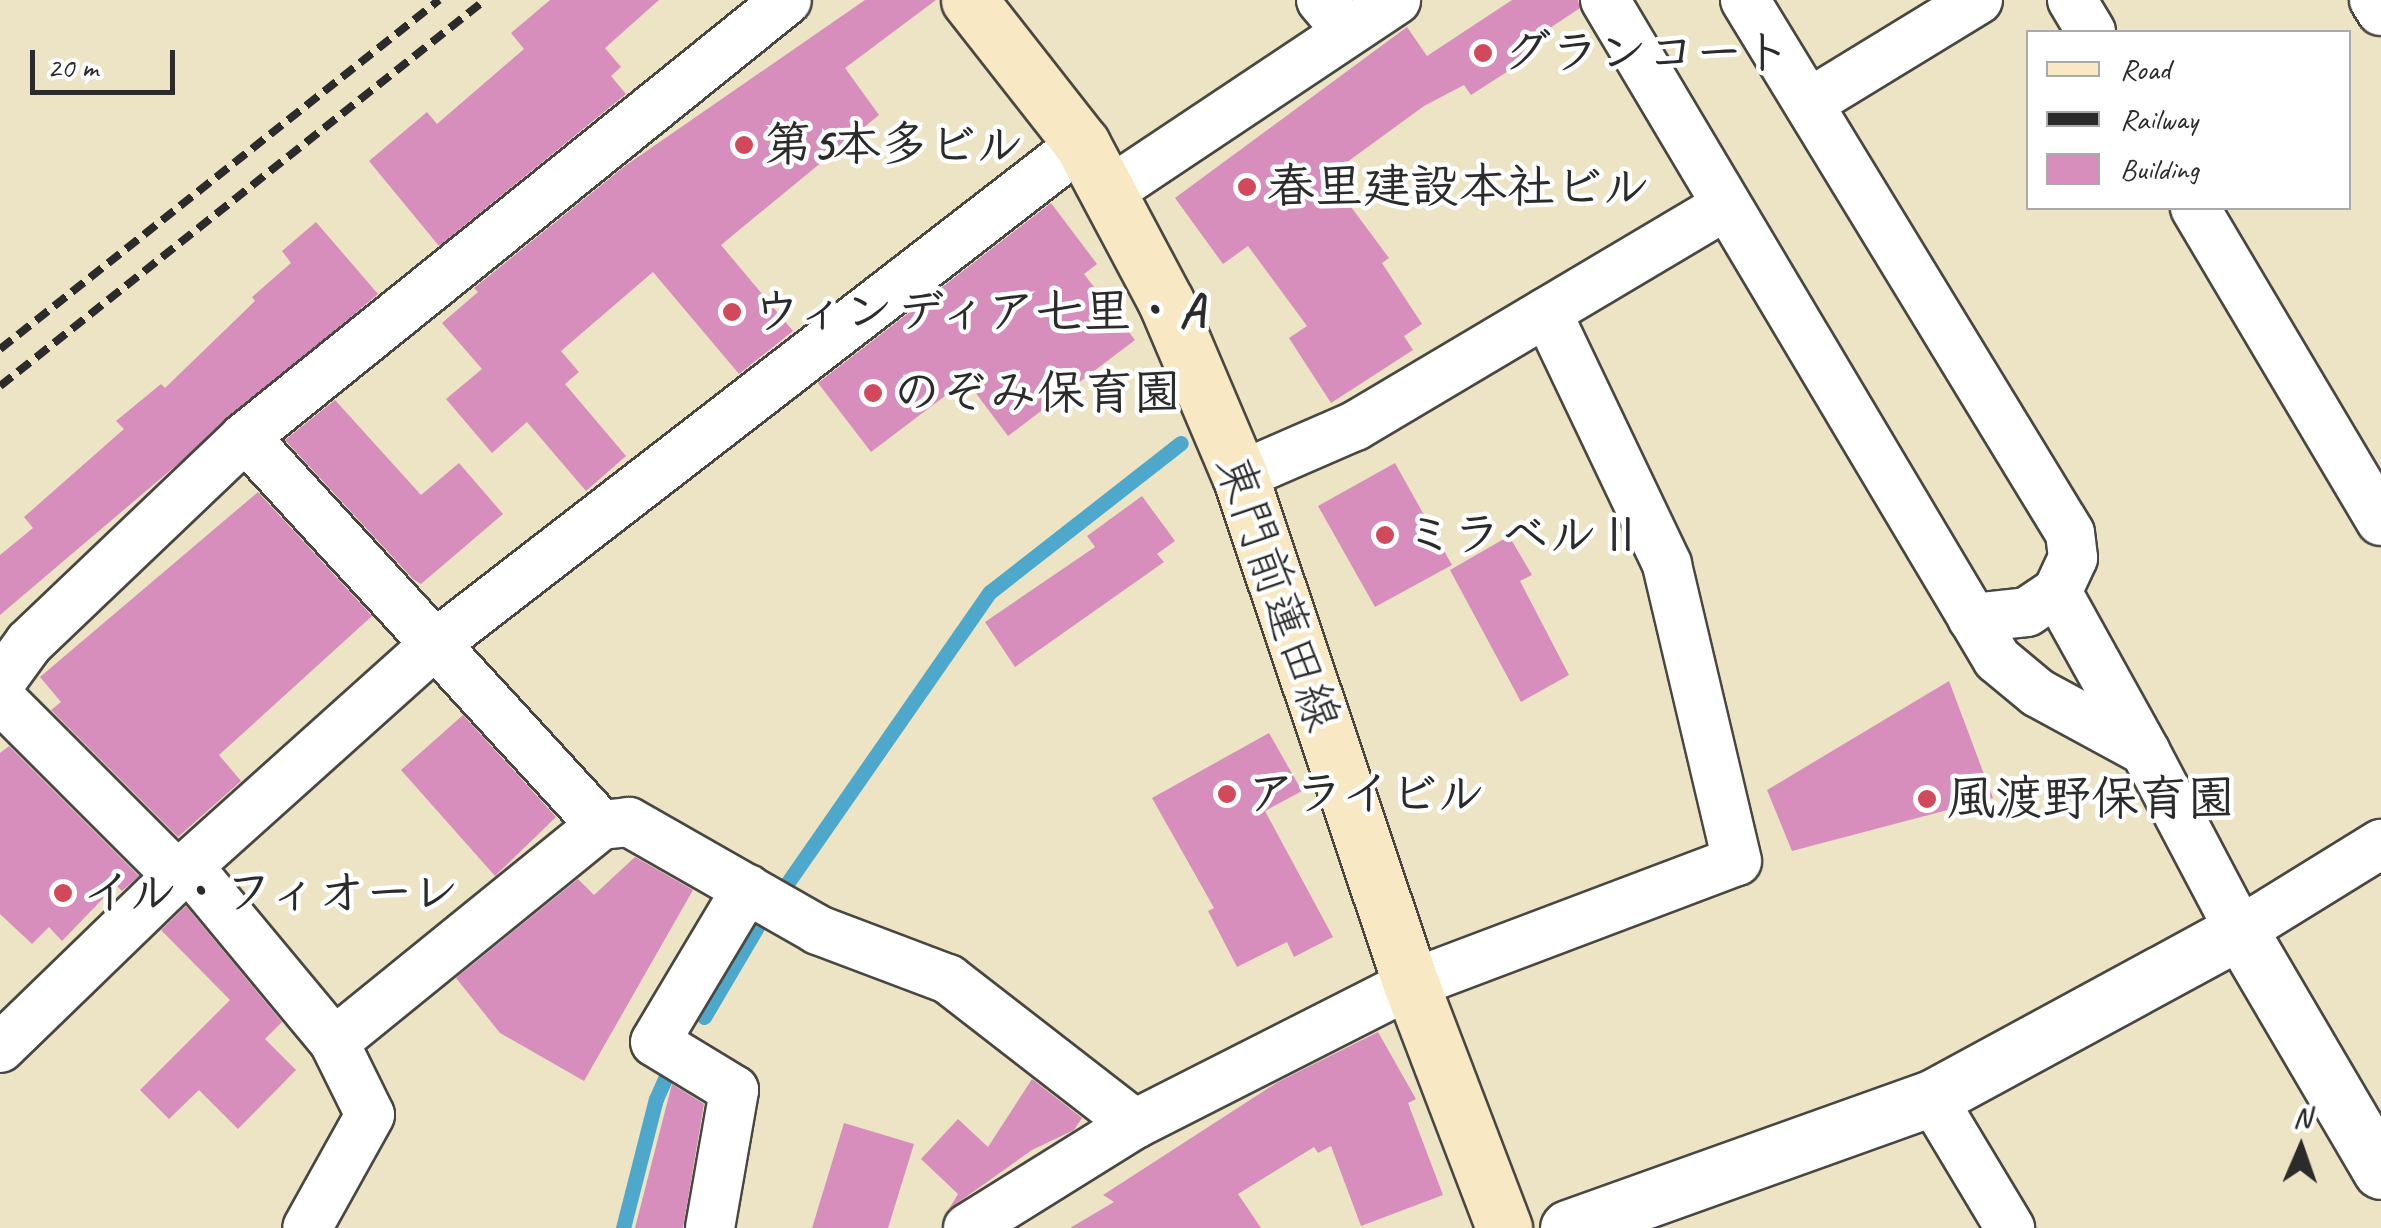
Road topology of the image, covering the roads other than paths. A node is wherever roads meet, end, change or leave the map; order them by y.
1 (787, 0) edge
2 (969, 0) edge
3 (1396, 0) edge
4 (1605, 0) edge
5 (1745, 0) edge
6 (1978, 0) edge
7 (2072, 0) edge
8 (2374, 0) edge
9 (2381, 10) edge
10 (1334, 16) edge
11 (2090, 30) edge
12 (1809, 103) junction
13 (1082, 144) junction
14 (1110, 191) junction
15 (1725, 206) junction
16 (2196, 210) edge
17 (1547, 312) junction
18 (245, 437) junction
19 (1240, 476) junction
20 (2381, 521) edge
21 (2057, 592) junction
22 (1972, 618) junction
23 (434, 646) junction
24 (0, 683) edge
25 (0, 698) edge
26 (2145, 751) junction
27 (602, 825) junction
28 (2381, 844) edge
29 (183, 871) junction
30 (746, 888) junction
31 (2240, 931) junction
32 (1411, 984) junction
33 (334, 1042) junction
34 (0, 1048) edge
35 (1932, 1098) junction
36 (1135, 1124) junction
37 (2381, 1172) edge
38 (307, 1228) edge
39 (710, 1228) edge
40 (968, 1228) edge
41 (1504, 1228) edge
42 (1568, 1228) edge
43 (2010, 1228) edge

1 - 18 street
2 - 13 main road, 東門前蓮田線
3 - 10 street
4 - 15 street
5 - 12 street
6 - 12 street
7 - 11 street
8 - 9 street
10 - 14 street
12 - 21 street
13 - 14 main road, 東門前蓮田線
13 - 23 street
14 - 19 main road, 東門前蓮田線
15 - 17 street
15 - 22 street
16 - 20 street
17 - 19 street
17 - 32 street
18 - 23 street
18 - 24 street
19 - 32 main road, 東門前蓮田線
21 - 22 street
21 - 26 street
22 - 26 street
23 - 27 street
23 - 29 street
25 - 29 street
26 - 31 street
27 - 30 street
27 - 33 street
28 - 31 street
29 - 33 street
29 - 34 street
30 - 36 street
30 - 39 street
31 - 35 street
31 - 37 street
32 - 36 street
32 - 41 main road, 東門前蓮田線
33 - 38 street
35 - 42 street
35 - 43 street
36 - 40 street

